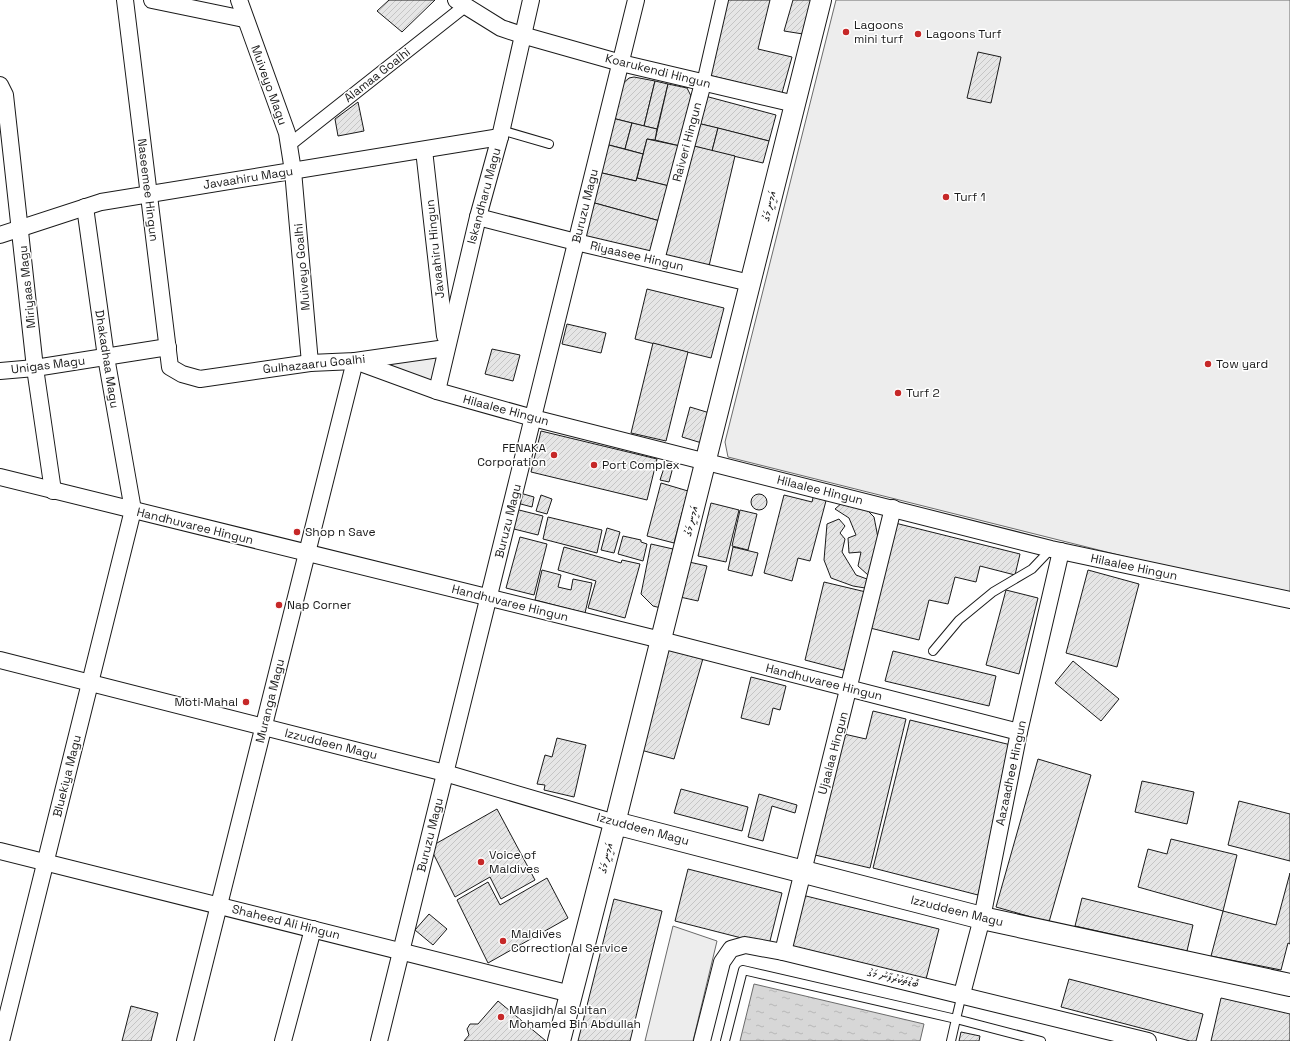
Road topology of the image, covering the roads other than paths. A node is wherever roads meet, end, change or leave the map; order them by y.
1 (125, 0) edge
2 (152, 0) edge
3 (239, 0) edge
4 (531, 0) edge
5 (636, 0) edge
6 (722, 0) edge
7 (821, 0) edge
8 (461, 3) edge
9 (244, 18) junction
10 (522, 36) junction
11 (621, 63) junction
12 (703, 83) junction
13 (0, 85) edge
14 (795, 104) junction
15 (501, 133) junction
16 (548, 144) dead end
17 (289, 145) junction
18 (424, 150) junction
19 (293, 171) junction
20 (149, 194) junction
21 (85, 207) junction
22 (478, 217) junction
23 (20, 228) junction
24 (0, 235) edge
25 (576, 242) junction
26 (656, 260) junction
27 (750, 283) junction
28 (168, 347) junction
29 (446, 348) junction
30 (106, 357) junction
31 (355, 361) junction
32 (310, 363) junction
33 (35, 368) junction
34 (0, 371) edge
35 (182, 374) joint
36 (437, 391) junction
37 (533, 418) junction
38 (706, 461) junction
39 (0, 477) edge
40 (53, 491) junction
41 (893, 508) junction
42 (133, 510) junction
43 (1056, 550) junction
44 (306, 553) junction
45 (489, 598) junction
46 (1290, 600) edge
47 (661, 640) junction
48 (933, 651) dead end
49 (0, 660) edge
50 (91, 682) junction
51 (850, 688) junction
52 (263, 728) junction
53 (1019, 732) junction
54 (445, 773) junction
55 (615, 822) junction
56 (0, 850) edge
57 (46, 862) junction
58 (802, 871) junction
59 (219, 906) junction
60 (982, 918) junction
61 (313, 929) junction
62 (401, 951) junction
63 (783, 952) junction
64 (1290, 985) edge
65 (571, 994) junction
66 (962, 994) junction
67 (956, 1019) junction
68 (1, 1041) edge
69 (185, 1041) edge
70 (283, 1041) edge
71 (379, 1041) edge
72 (559, 1041) edge
73 (702, 1041) edge
74 (725, 1041) edge
75 (951, 1041) edge
76 (1041, 1041) edge
77 (1148, 1041) edge

1 - 20 street, Naseemee Hingun
2 - 9 street
3 - 9 street, Muiveyo Magu
4 - 10 street, Iskandharu Magu
5 - 11 street, Buruzu Magu
6 - 12 street, Raiveri Hingun
7 - 14 street, އަމީނީ މަގު
8 - 10 street, Koarukendi Hingun
8 - 17 street, Alamaa Goalhi
9 - 17 street, Muiveyo Magu
10 - 11 street, Koarukendi Hingun
10 - 15 street, Iskandharu Magu
11 - 12 street, Koarukendi Hingun
11 - 25 street, Buruzu Magu
12 - 14 street, Koarukendi Hingun
12 - 26 street, Raiveri Hingun
13 - 23 street, Miriyaas Magu
14 - 27 street, އަމީނީ މަގު
15 - 16 lane
15 - 18 street, Javaahiru Magu
15 - 22 street, Iskandharu Magu
17 - 19 street, Muiveyo Magu
18 - 19 street, Javaahiru Magu
18 - 29 street, Javaahiru Hingun
19 - 20 street, Javaahiru Magu
19 - 32 street, Muiveyo Goalhi
20 - 21 street, Javaahiru Magu
20 - 28 street, Naseemee Hingun
21 - 23 street, Javaahiru Magu
21 - 30 street, Dhakadhaa Magu
22 - 25 street, Riyaasee Hingun
22 - 29 street, Iskandharu Magu
23 - 24 street, Javaahiru Magu
23 - 33 street, Miriyaas Magu
25 - 26 street, Riyaasee Hingun
25 - 37 street, Buruzu Magu
26 - 27 street, Riyaasee Hingun
27 - 38 street, އަމީނީ މަގު
28 - 30 street, Unigas Magu
28 - 35 street, Naseemee Hingun
29 - 31 street, Gulhazaaru Goalhi
29 - 36 street, Iskandharu Magu
30 - 33 street, Unigas Magu
30 - 42 street, Dhakadhaa Magu
31 - 32 street, Gulhazaaru Goalhi
31 - 36 street, Hilaalee Hingun
31 - 44 street, Muranga Magu
32 - 35 street, Gulhazaaru Goalhi
33 - 34 street, Unigas Magu
33 - 40 street, Miriyaas Magu
36 - 37 street, Hilaalee Hingun
37 - 38 street, Hilaalee Hingun
37 - 45 street, Buruzu Magu
38 - 41 street, Hilaalee Hingun
38 - 47 street, އަމީނީ މަގު
39 - 40 street, Handhuvaree Hingun
40 - 42 street, Handhuvaree Hingun
41 - 43 street, Hilaalee Hingun
41 - 51 street, Ujaalaa Hingun
42 - 44 street, Handhuvaree Hingun
42 - 50 street, Bluekiya Magu
43 - 46 street, Hilaalee Hingun
43 - 48 lane
43 - 53 street, Aazaadhee Hingun
44 - 45 street, Handhuvaree Hingun
44 - 52 street, Muranga Magu
45 - 47 street, Handhuvaree Hingun
45 - 54 street, Buruzu Magu
47 - 51 street, Handhuvaree Hingun
47 - 55 street, އަމީނީ މަގު
49 - 50 street, Izzuddeen Magu
50 - 52 street, Izzuddeen Magu
50 - 57 street, Bluekiya Magu
51 - 53 street, Handhuvaree Hingun
51 - 58 street, Ujaalaa Hingun
52 - 54 street, Izzuddeen Magu
52 - 59 street, Muranga Magu
53 - 60 street, Aazaadhee Hingun
54 - 55 street, Izzuddeen Magu
54 - 62 street, Buruzu Magu
55 - 58 main road, Izzuddeen Magu
55 - 65 main road, އަމީނީ މަގު
56 - 57 street, Shaheed Ali Hingun
57 - 59 street, Shaheed Ali Hingun
57 - 68 street, Bluekiya Magu
58 - 60 main road, Izzuddeen Magu
58 - 63 street, Ujaalaa Hingun
59 - 61 street, Shaheed Ali Hingun
59 - 69 street, Muranga Magu
60 - 64 main road, Izzuddeen Magu
60 - 66 street, Aazaadhee Hingun
61 - 62 street, Shaheed Ali Hingun
61 - 70 street
62 - 65 street, Shaheed Ali Hingun
62 - 71 street, Buruzu Magu
63 - 66 street, ބޮޑުތަކުރުފާނު މަގު
63 - 73 street, ބޮޑުތަކުރުފާނު މަގު
65 - 72 main road, އަމީނީ މަގު
66 - 67 lane
66 - 77 street, ބޮޑުތަކުރުފާނު މަގު
67 - 74 lane
67 - 75 lane
67 - 76 lane

